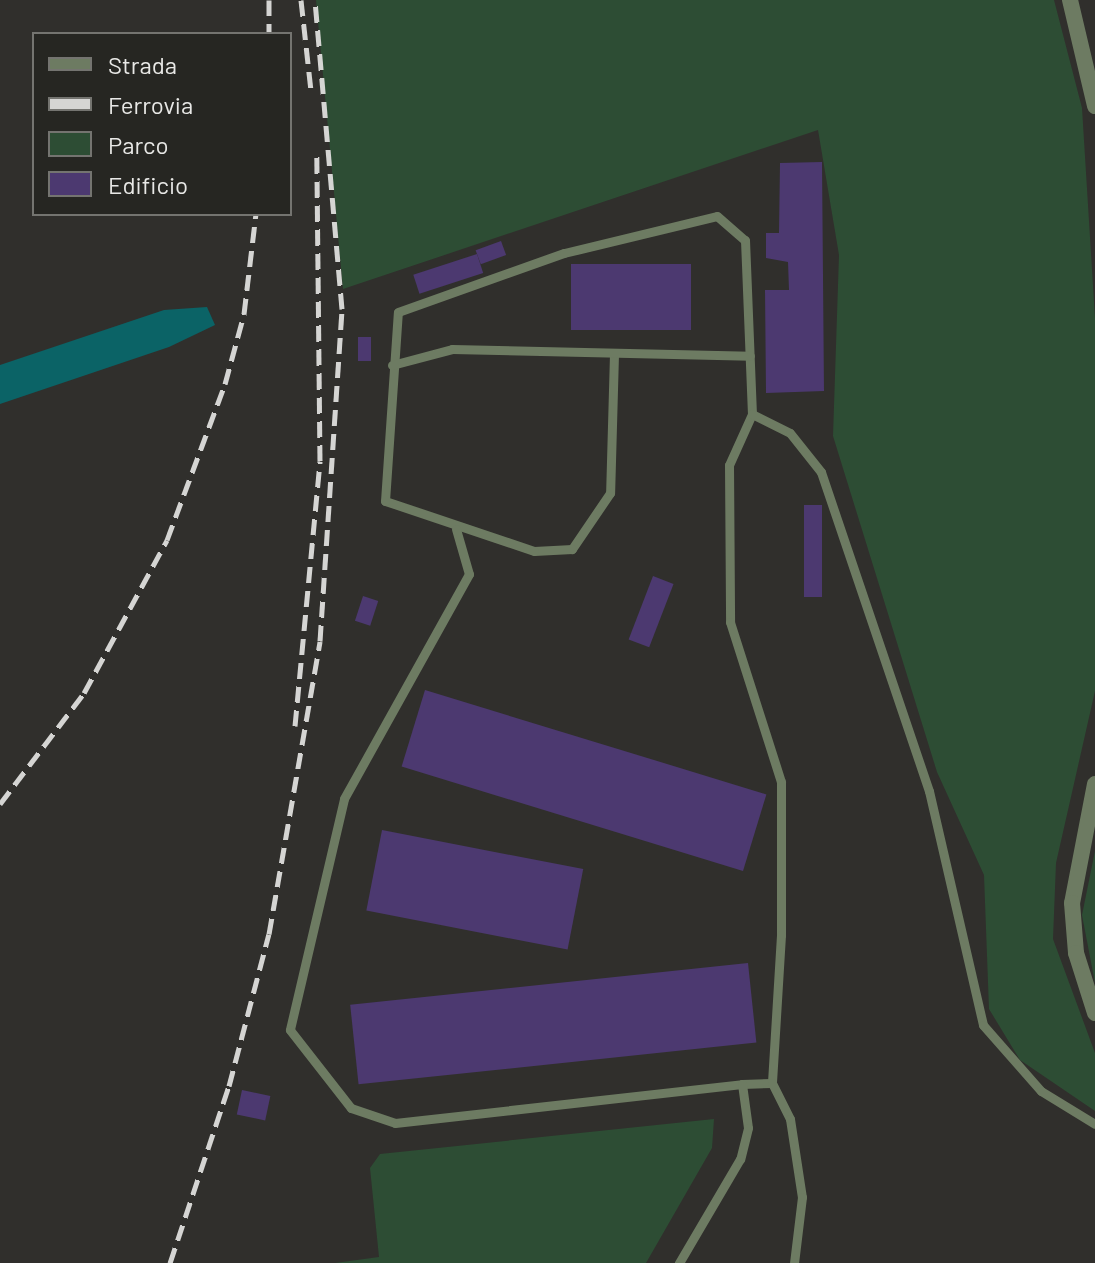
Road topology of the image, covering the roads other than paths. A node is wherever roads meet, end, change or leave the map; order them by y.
1 (1070, 0) edge
2 (1095, 106) edge
3 (614, 354) junction
4 (750, 356) junction
5 (392, 365) junction
6 (752, 414) junction
7 (456, 529) junction
8 (1095, 784) edge
9 (1095, 1013) edge
10 (772, 1083) junction
11 (742, 1084) junction
12 (1095, 1124) edge
13 (679, 1263) edge
14 (794, 1263) edge

1 - 2 street
3 - 4 lane
3 - 5 lane
3 - 7 lane
4 - 5 lane
4 - 6 lane
5 - 7 lane
6 - 10 lane
6 - 12 lane
7 - 11 lane
8 - 9 street
10 - 11 lane
10 - 14 lane
11 - 13 lane

